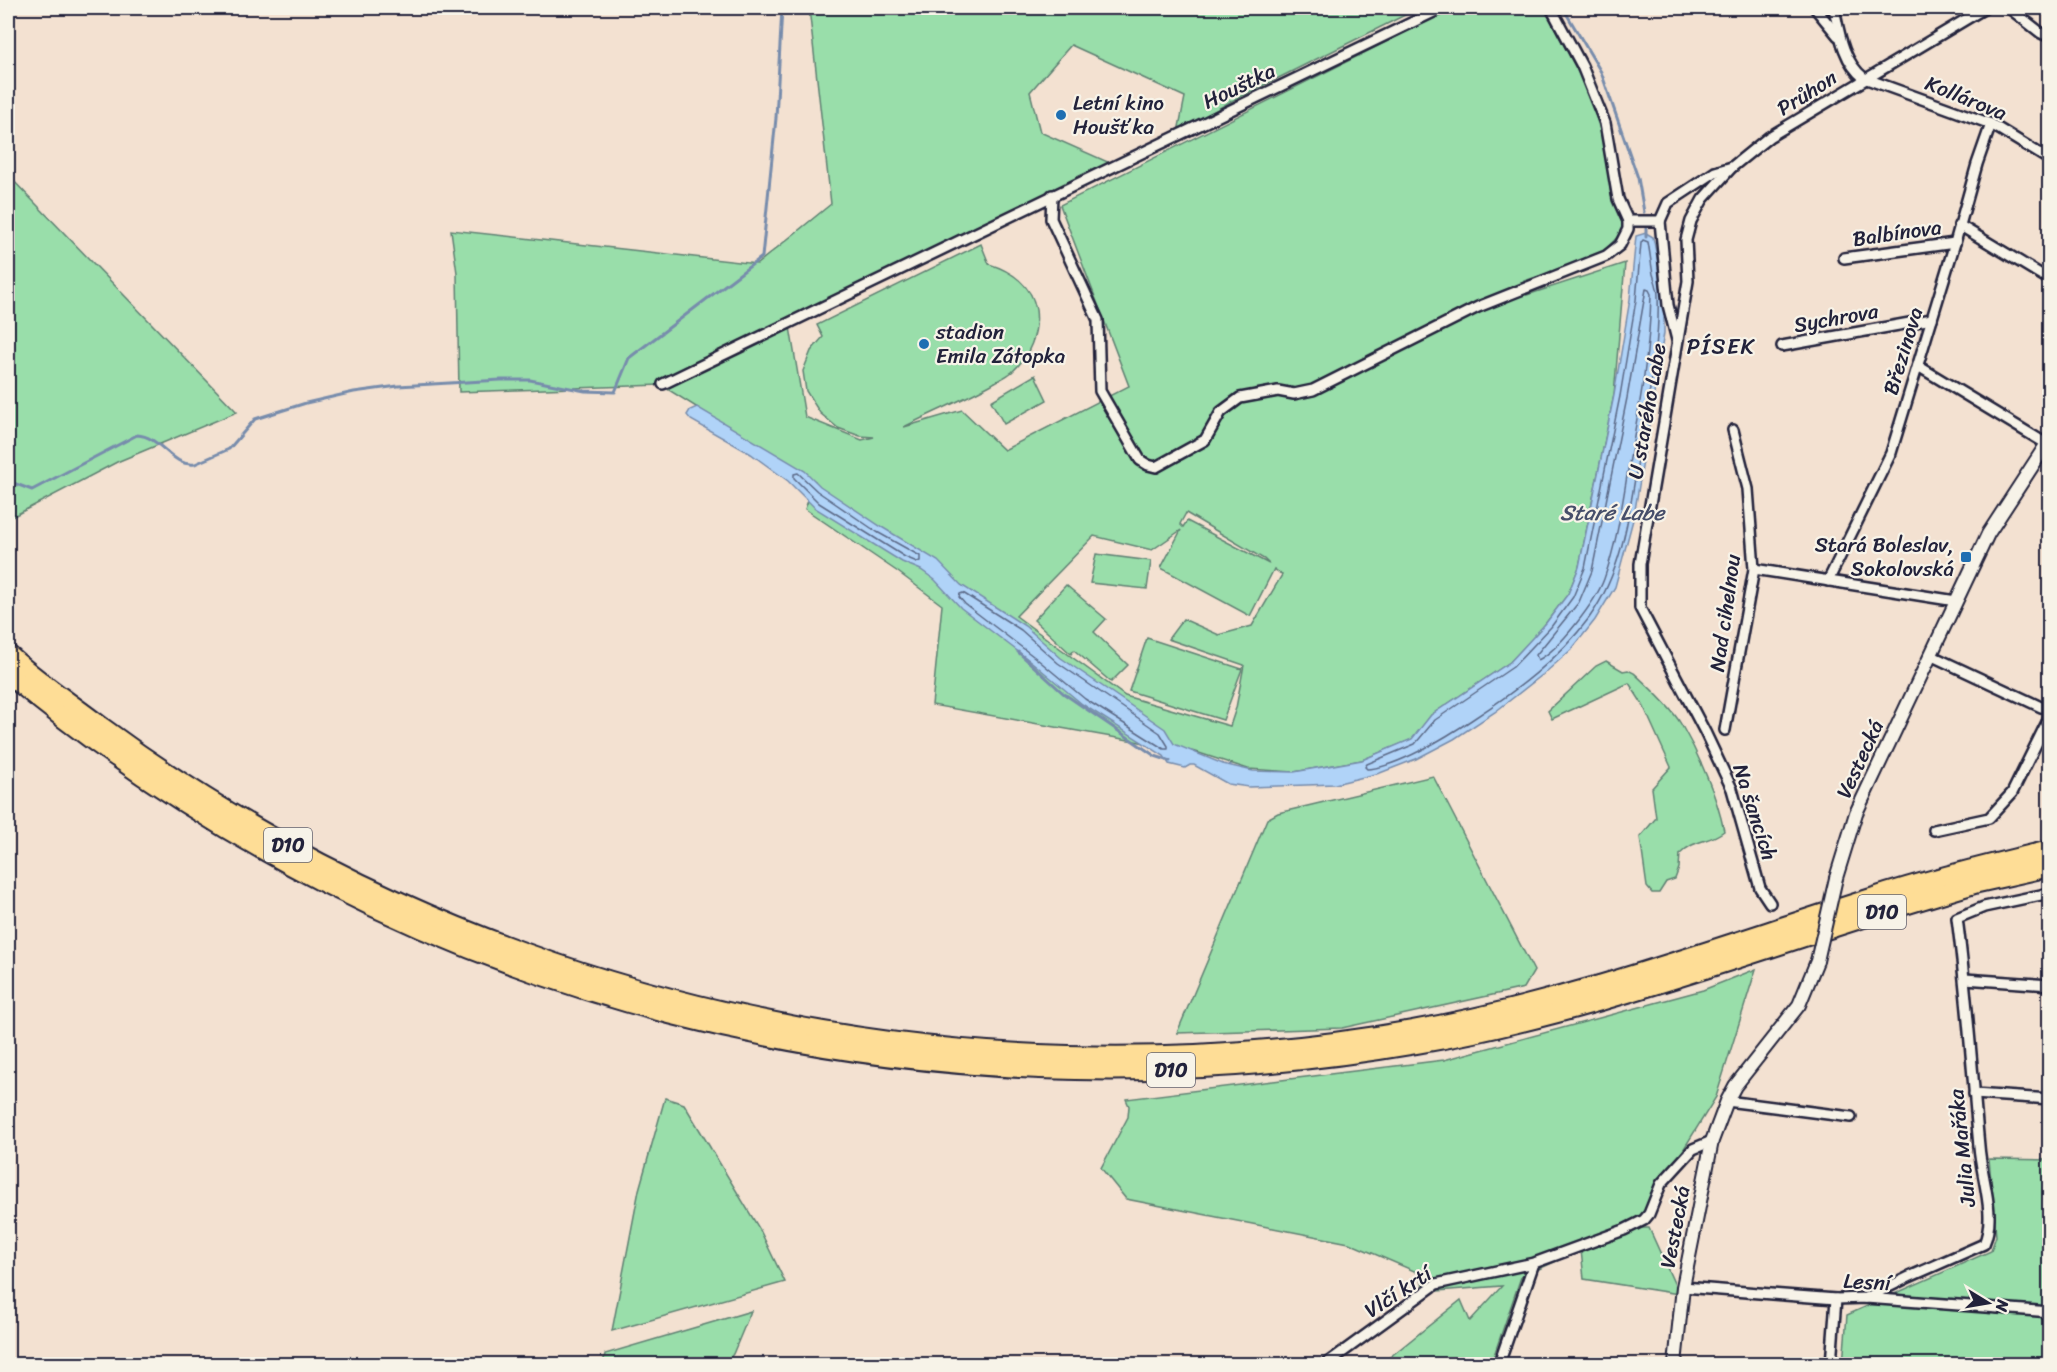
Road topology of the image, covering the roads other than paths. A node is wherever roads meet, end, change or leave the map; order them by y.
1 (1442, 8) edge
2 (1551, 8) edge
3 (1815, 8) edge
4 (1834, 8) edge
5 (1985, 8) edge
6 (2009, 8) edge
7 (1840, 37) junction
8 (2049, 37) edge
9 (1864, 78) junction
10 (1991, 124) junction
11 (2049, 160) edge
12 (1732, 167) junction
13 (1052, 195) junction
14 (1628, 220) junction
15 (1660, 221) junction
16 (1959, 225) junction
17 (1955, 243) junction
18 (1844, 258) dead end
19 (2049, 280) edge
20 (1932, 319) junction
21 (1678, 343) junction
22 (1782, 346) dead end
23 (1918, 366) junction
24 (663, 384) dead end
25 (1733, 430) dead end
26 (2048, 443) edge
27 (1754, 569) junction
28 (1828, 580) junction
29 (1956, 601) junction
30 (8, 654) edge
31 (1930, 655) junction
32 (8, 674) edge
33 (2049, 708) edge
34 (2049, 716) edge
35 (1725, 730) dead end
36 (1705, 732) joint
37 (1934, 830) dead end
38 (2049, 850) edge
39 (2049, 867) edge
40 (2049, 893) edge
41 (1770, 903) dead end
42 (1718, 956) junction
43 (1965, 979) junction
44 (597, 985) junction
45 (2049, 985) edge
46 (1974, 1094) junction
47 (2049, 1099) edge
48 (1727, 1101) junction
49 (1851, 1117) dead end
50 (1712, 1141) junction
51 (1534, 1263) junction
52 (1893, 1286) junction
53 (1683, 1287) junction
54 (1866, 1298) junction
55 (1836, 1299) junction
56 (1893, 1302) junction
57 (2049, 1312) edge
58 (1326, 1365) edge
59 (1499, 1365) edge
60 (1675, 1365) edge
61 (1831, 1365) edge

1 - 13 street, Houštka
2 - 14 street
3 - 7 street
4 - 7 street
5 - 9 street, Průhon
6 - 8 street
7 - 9 street
9 - 10 street, Kollárova
9 - 12 street, Průhon
10 - 11 street, Kollárova
10 - 16 street, Březinova
12 - 15 street, Průhon
12 - 21 street, U starého Labe
13 - 14 street
13 - 24 street, Houštka
14 - 15 street
15 - 21 street
16 - 17 street, Březinova
16 - 19 street
17 - 18 street, Balbínova
17 - 20 street, Březinova
20 - 22 street, Sychrova
20 - 23 street, Březinova
21 - 36 street, U starého Labe
23 - 26 street
23 - 28 street, Březinova
25 - 27 street, Nad cihelnou
26 - 29 street, Vestecká
27 - 28 street
27 - 35 street, Nad cihelnou
28 - 29 street
29 - 31 street, Vestecká
30 - 44 highway, D10
31 - 33 street
31 - 48 street, Vestecká, bridge
32 - 44 highway, D10
34 - 37 street
36 - 41 street, Na šancích
38 - 42 highway, D10
39 - 42 highway, D10
40 - 43 street, Julia Mařáka
42 - 44 highway, D10
43 - 45 street
43 - 46 street, Julia Mařáka
46 - 47 street
46 - 52 street, Julia Mařáka
48 - 49 street
48 - 50 street, Vestecká
50 - 51 street, Vlčí krtí
50 - 53 street, Vestecká
51 - 58 street, Vlčí krtí
51 - 59 street
52 - 54 street, Julia Mařáka
52 - 56 street
53 - 55 street, Lesní
53 - 60 street, Vestecká
54 - 55 street, Lesní
54 - 56 street, Lesní
55 - 61 street
56 - 57 street, Lesní

